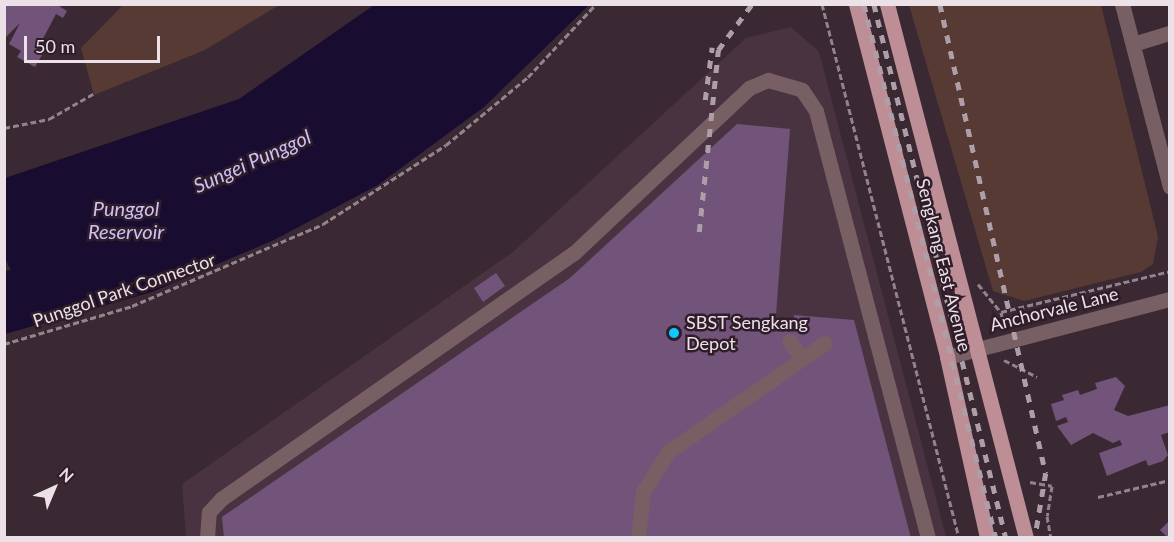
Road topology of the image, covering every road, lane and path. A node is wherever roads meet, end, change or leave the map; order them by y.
1 (596, 4) edge
2 (822, 4) edge
3 (856, 4) edge
4 (887, 4) edge
5 (1122, 4) edge
6 (1170, 33) edge
7 (1133, 44) junction
8 (93, 94) dead end
9 (4, 128) edge
10 (1170, 187) edge
11 (1170, 271) edge
12 (1170, 299) edge
13 (1001, 312) dead end
14 (789, 341) dead end
15 (825, 343) dead end
16 (4, 344) edge
17 (978, 349) junction
18 (1009, 354) dead end
19 (947, 357) junction
20 (802, 359) junction
21 (1003, 359) junction
22 (999, 365) dead end
23 (1037, 377) dead end
24 (1025, 472) dead end
25 (1170, 480) edge
26 (1098, 497) dead end
27 (207, 537) edge
28 (638, 537) edge
29 (928, 537) edge
30 (959, 537) edge
31 (987, 537) edge
32 (1026, 537) edge
33 (1051, 537) edge

1 - 16 path, Punggol Park Connector
2 - 30 path
3 - 19 main road, Sengkang East Avenue
4 - 17 main road, Sengkang East Avenue
5 - 7 street
6 - 7 street
7 - 10 street
8 - 9 path
11 - 13 path
12 - 17 street, Anchorvale Lane
14 - 20 street
15 - 20 street
17 - 19 street, Anchorvale Lane
17 - 32 main road, Sengkang East Avenue
18 - 21 path
19 - 31 main road, Sengkang East Avenue
20 - 28 street
21 - 22 path
21 - 23 path
24 - 33 path
25 - 26 path
27 - 29 street

